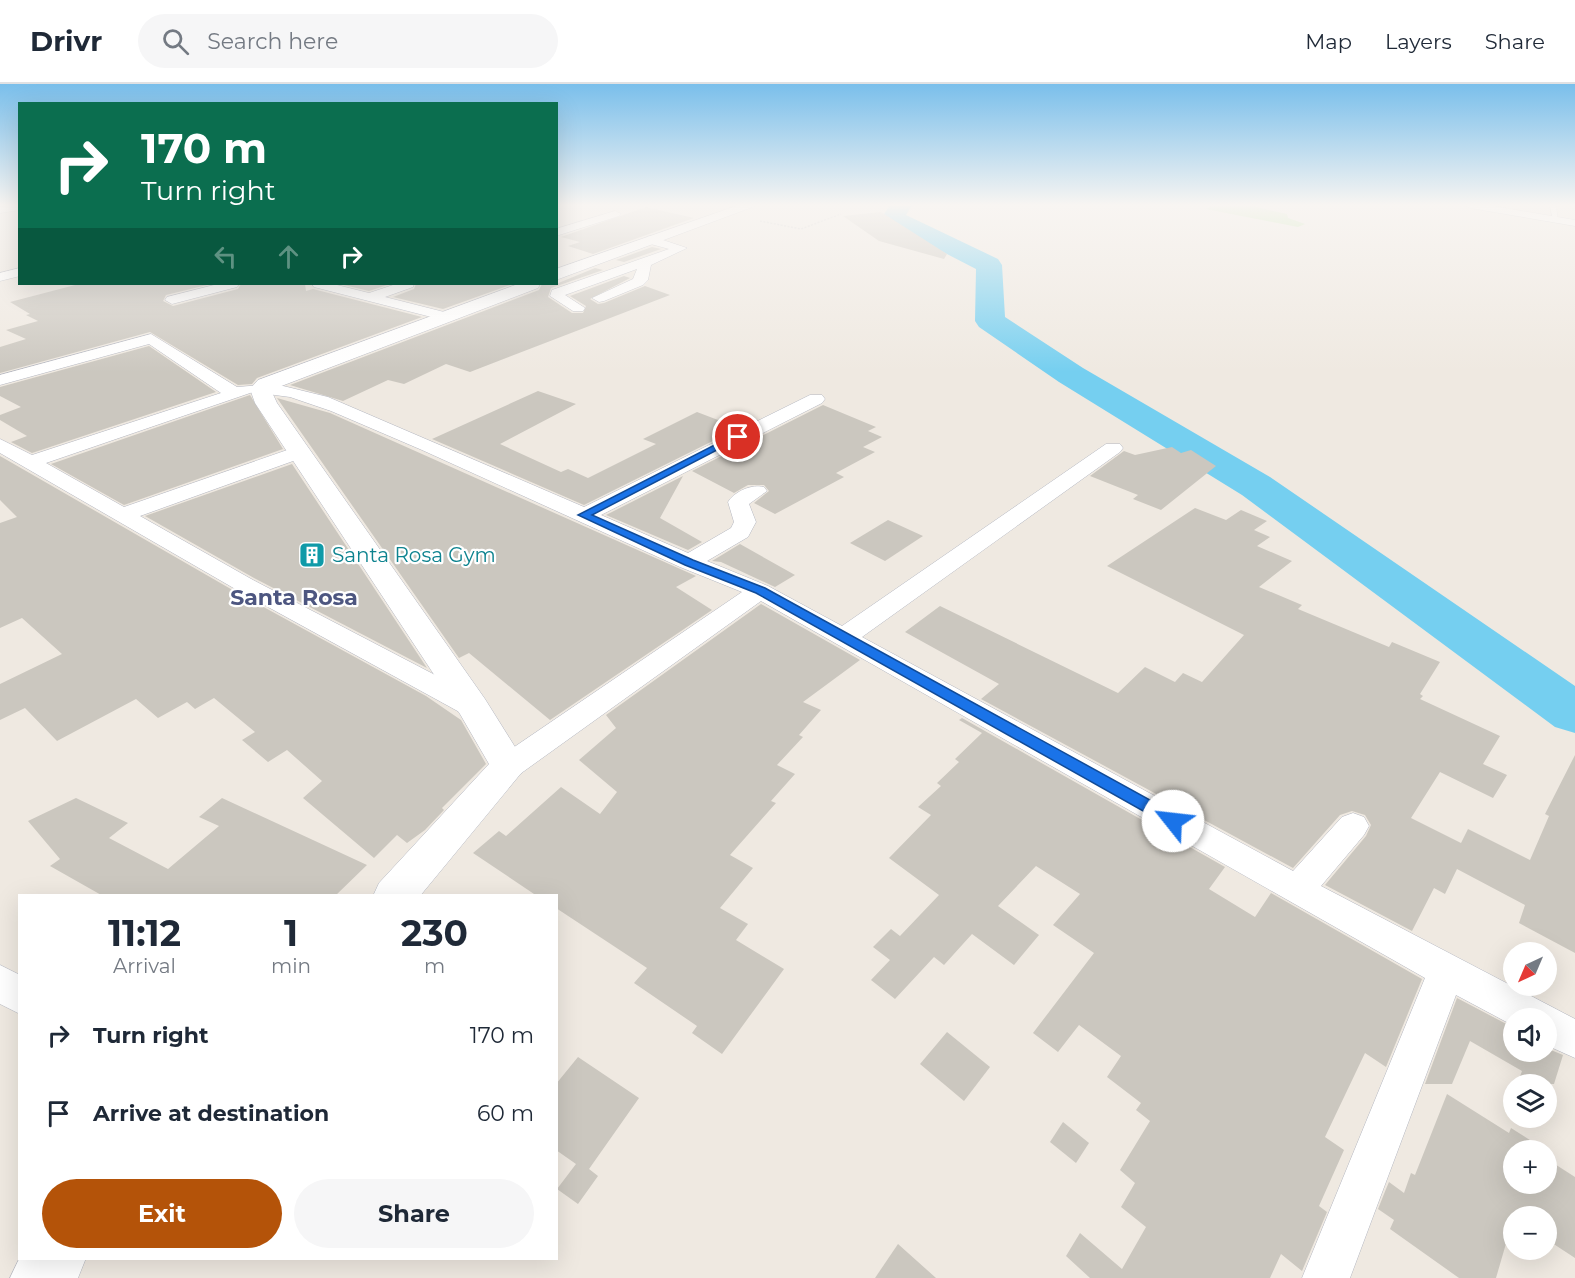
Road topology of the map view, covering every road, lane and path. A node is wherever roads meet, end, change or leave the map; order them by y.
1 (595, 261) edge
2 (645, 261) edge
3 (649, 261) edge
4 (18, 272) edge
5 (558, 274) edge
6 (0, 277) edge
7 (227, 285) edge
8 (323, 285) edge
9 (405, 285) edge
10 (529, 285) edge
11 (370, 297) junction
12 (599, 298) dead end
13 (172, 300) dead end
14 (579, 308) dead end
15 (443, 316) junction
16 (0, 380) edge
17 (253, 389) junction
18 (816, 399) dead end
19 (0, 445) edge
20 (1113, 448) dead end
21 (300, 452) junction
22 (30, 462) junction
23 (756, 491) dead end
24 (122, 515) junction
25 (584, 515) junction
26 (688, 562) junction
27 (760, 591) junction
28 (844, 637) junction
29 (473, 707) junction
30 (509, 766) junction
31 (1353, 826) dead end
32 (1297, 890) junction
33 (396, 894) edge
34 (1446, 972) junction
35 (0, 982) edge
36 (18, 996) edge
37 (1516, 1008) edge
38 (1557, 1030) edge
39 (1575, 1039) edge
40 (56, 1260) edge
41 (39, 1278) edge
42 (1326, 1278) edge

1 - 5 street
2 - 14 street
3 - 12 street
4 - 6 street
7 - 13 street
8 - 11 street
9 - 11 street
10 - 15 street
11 - 15 street
15 - 17 street
16 - 17 street
17 - 21 street
17 - 22 street
17 - 25 street
18 - 25 street
19 - 22 street
20 - 28 street
21 - 24 street
21 - 29 street
22 - 24 street
23 - 26 street
24 - 29 street
25 - 26 street
26 - 27 street
27 - 28 street
27 - 30 street
28 - 32 street
29 - 30 street
30 - 33 street
31 - 32 street
32 - 34 street
34 - 37 street
34 - 42 street
35 - 36 street
38 - 39 street
40 - 41 street

